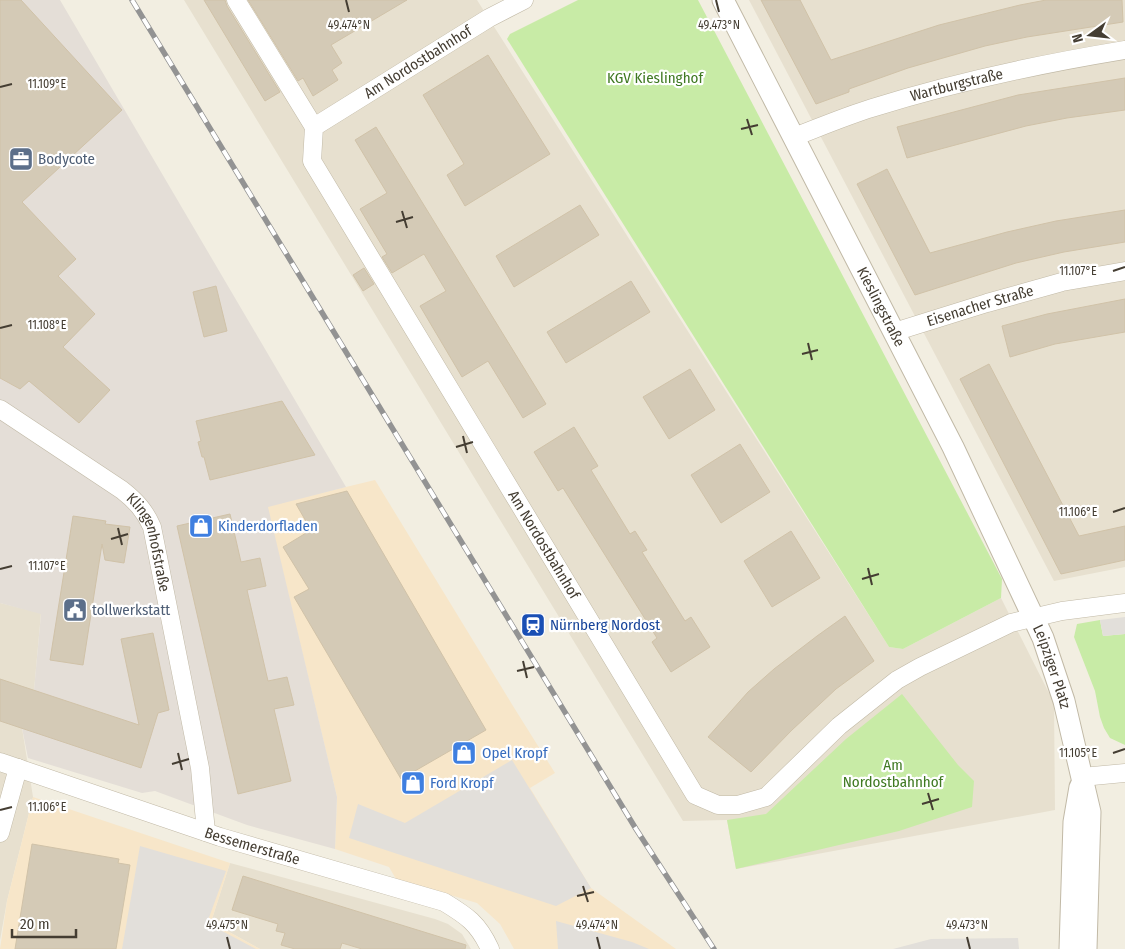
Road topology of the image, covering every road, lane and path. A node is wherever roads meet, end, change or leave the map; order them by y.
1 (236, 0) edge
2 (524, 0) edge
3 (723, 0) edge
4 (1125, 50) edge
5 (314, 127) junction
6 (794, 137) junction
7 (1125, 271) edge
8 (894, 332) junction
9 (0, 409) edge
10 (1125, 603) edge
11 (1033, 617) junction
12 (0, 762) edge
13 (18, 768) junction
14 (1125, 773) edge
15 (1082, 777) junction
16 (206, 832) junction
17 (0, 833) edge
18 (490, 949) edge
19 (1070, 949) edge
20 (1086, 949) edge

1 - 5 street
2 - 5 street, Am Nordostbahnhof
3 - 6 street, Kieslingstraße
4 - 6 street, Wartburgstraße
5 - 11 street, Am Nordostbahnhof
6 - 8 street, Kieslingstraße
7 - 8 street, Eisenacher Straße
8 - 11 street, Kieslingstraße
9 - 16 street, Klingenhofstraße
10 - 11 street, Leipziger Platz
11 - 15 street, Leipziger Platz
12 - 13 street, Bessemerstraße
13 - 16 street, Bessemerstraße
13 - 17 street
14 - 15 street
15 - 19 street, Leipziger Platz
15 - 20 street, Leipziger Platz
16 - 18 street, Bessemerstraße

